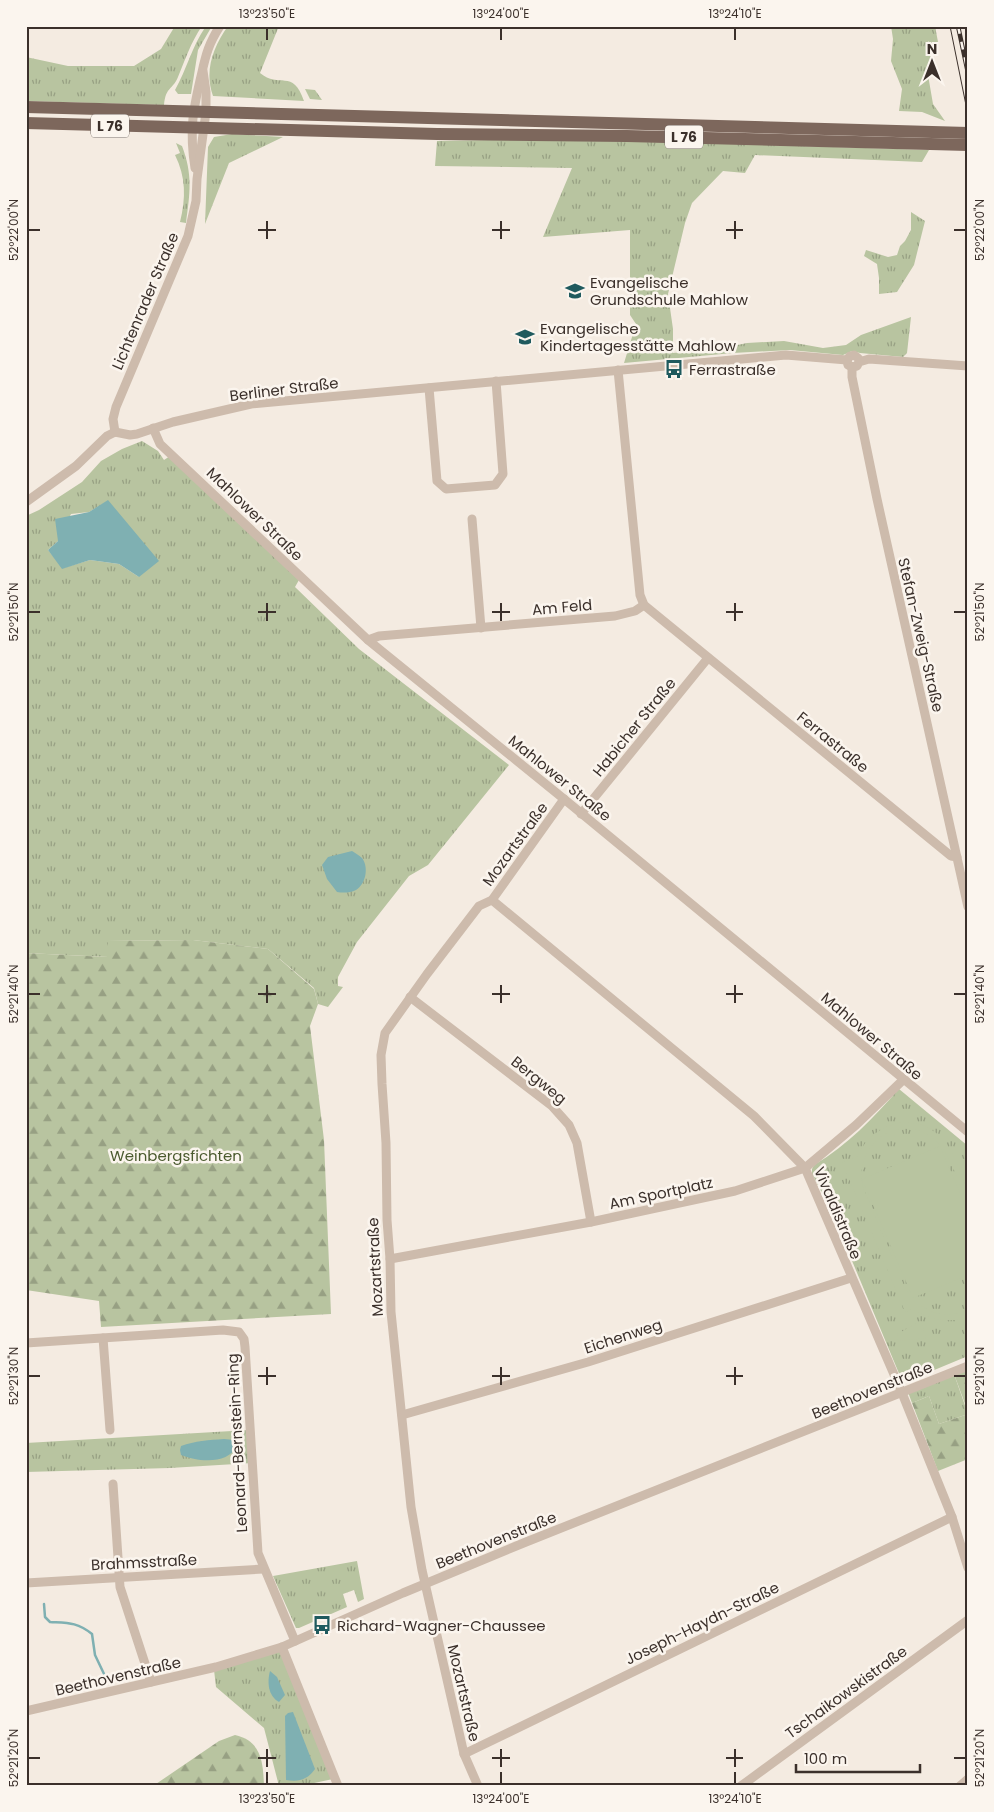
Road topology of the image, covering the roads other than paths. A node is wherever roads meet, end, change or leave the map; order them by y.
1 (220, 26) edge
2 (26, 107) edge
3 (200, 112) junction
4 (26, 123) edge
5 (198, 128) junction
6 (968, 133) edge
7 (968, 146) edge
8 (853, 363) junction
9 (968, 366) edge
10 (618, 370) junction
11 (496, 381) junction
12 (429, 388) junction
13 (154, 428) junction
14 (115, 432) junction
15 (26, 502) edge
16 (472, 519) dead end
17 (644, 605) junction
18 (481, 628) junction
19 (368, 640) junction
20 (708, 658) junction
21 (564, 799) junction
22 (582, 814) junction
23 (957, 857) junction
24 (492, 900) junction
25 (968, 907) edge
26 (410, 997) junction
27 (903, 1080) junction
28 (968, 1132) edge
29 (804, 1168) junction
30 (591, 1222) junction
31 (390, 1259) junction
32 (851, 1278) junction
33 (102, 1338) junction
34 (26, 1343) edge
35 (968, 1366) edge
36 (902, 1393) junction
37 (402, 1415) junction
38 (110, 1430) dead end
39 (113, 1484) dead end
40 (952, 1517) junction
41 (968, 1568) edge
42 (263, 1569) junction
43 (118, 1577) junction
44 (26, 1583) edge
45 (425, 1584) junction
46 (968, 1620) edge
47 (295, 1641) junction
48 (282, 1648) junction
49 (151, 1682) junction
50 (26, 1711) edge
51 (464, 1754) junction
52 (968, 1779) edge
53 (338, 1786) edge
54 (478, 1786) edge
55 (741, 1786) edge
56 (960, 1786) edge

1 - 3 street, Lichtenrader Straße
2 - 3 main road, L 76
3 - 5 street, Lichtenrader Straße
3 - 6 main road, L 76
4 - 5 main road, L 76
5 - 7 main road, L 76
5 - 14 street, Lichtenrader Straße
8 - 9 street, Berliner Straße
8 - 10 street, Berliner Straße
8 - 23 street, Stefan-Zweig-Straße
10 - 11 street, Berliner Straße
10 - 17 street, Ferrastraße
11 - 12 street, Berliner Straße
11 - 12 street
12 - 13 street, Berliner Straße
13 - 14 street, Berliner Straße
13 - 19 street, Mahlower Straße
14 - 15 street
16 - 18 street
17 - 18 street, Am Feld
17 - 20 street, Ferrastraße
18 - 19 street, Am Feld
19 - 21 street, Mahlower Straße
20 - 22 street, Habicher Straße
20 - 23 street, Ferrastraße
21 - 22 street, Mahlower Straße
21 - 24 street, Mozartstraße
22 - 27 street, Mahlower Straße
23 - 25 street, Stefan-Zweig-Straße
24 - 26 street, Mozartstraße
24 - 29 street, Vivaldistraße
26 - 30 street, Bergweg
26 - 31 street, Mozartstraße
27 - 28 street, Mahlower Straße
27 - 29 street, Am Sportplatz
29 - 30 street, Am Sportplatz
29 - 32 street, Vivaldistraße
30 - 31 street, Am Sportplatz
31 - 37 street, Mozartstraße
32 - 36 street, Vivaldistraße
32 - 37 street, Eichenweg
33 - 34 street, Leonard-Bernstein-Ring
33 - 38 street
33 - 42 street, Leonard-Bernstein-Ring
35 - 36 street, Beethovenstraße
36 - 40 street, Vivaldistraße
36 - 45 street, Beethovenstraße
37 - 45 street, Mozartstraße
39 - 43 street
40 - 41 street, Vivaldistraße
40 - 51 street, Joseph-Haydn-Straße
42 - 43 street, Brahmsstraße
42 - 47 street, Leonard-Bernstein-Ring
43 - 44 street, Brahmsstraße
43 - 49 street
45 - 47 street, Beethovenstraße
45 - 51 street, Mozartstraße
46 - 55 street, Tschaikowskistraße
47 - 48 street, Beethovenstraße
48 - 49 street, Beethovenstraße
48 - 53 street
49 - 50 street, Beethovenstraße
51 - 54 street, Mozartstraße
52 - 56 street

